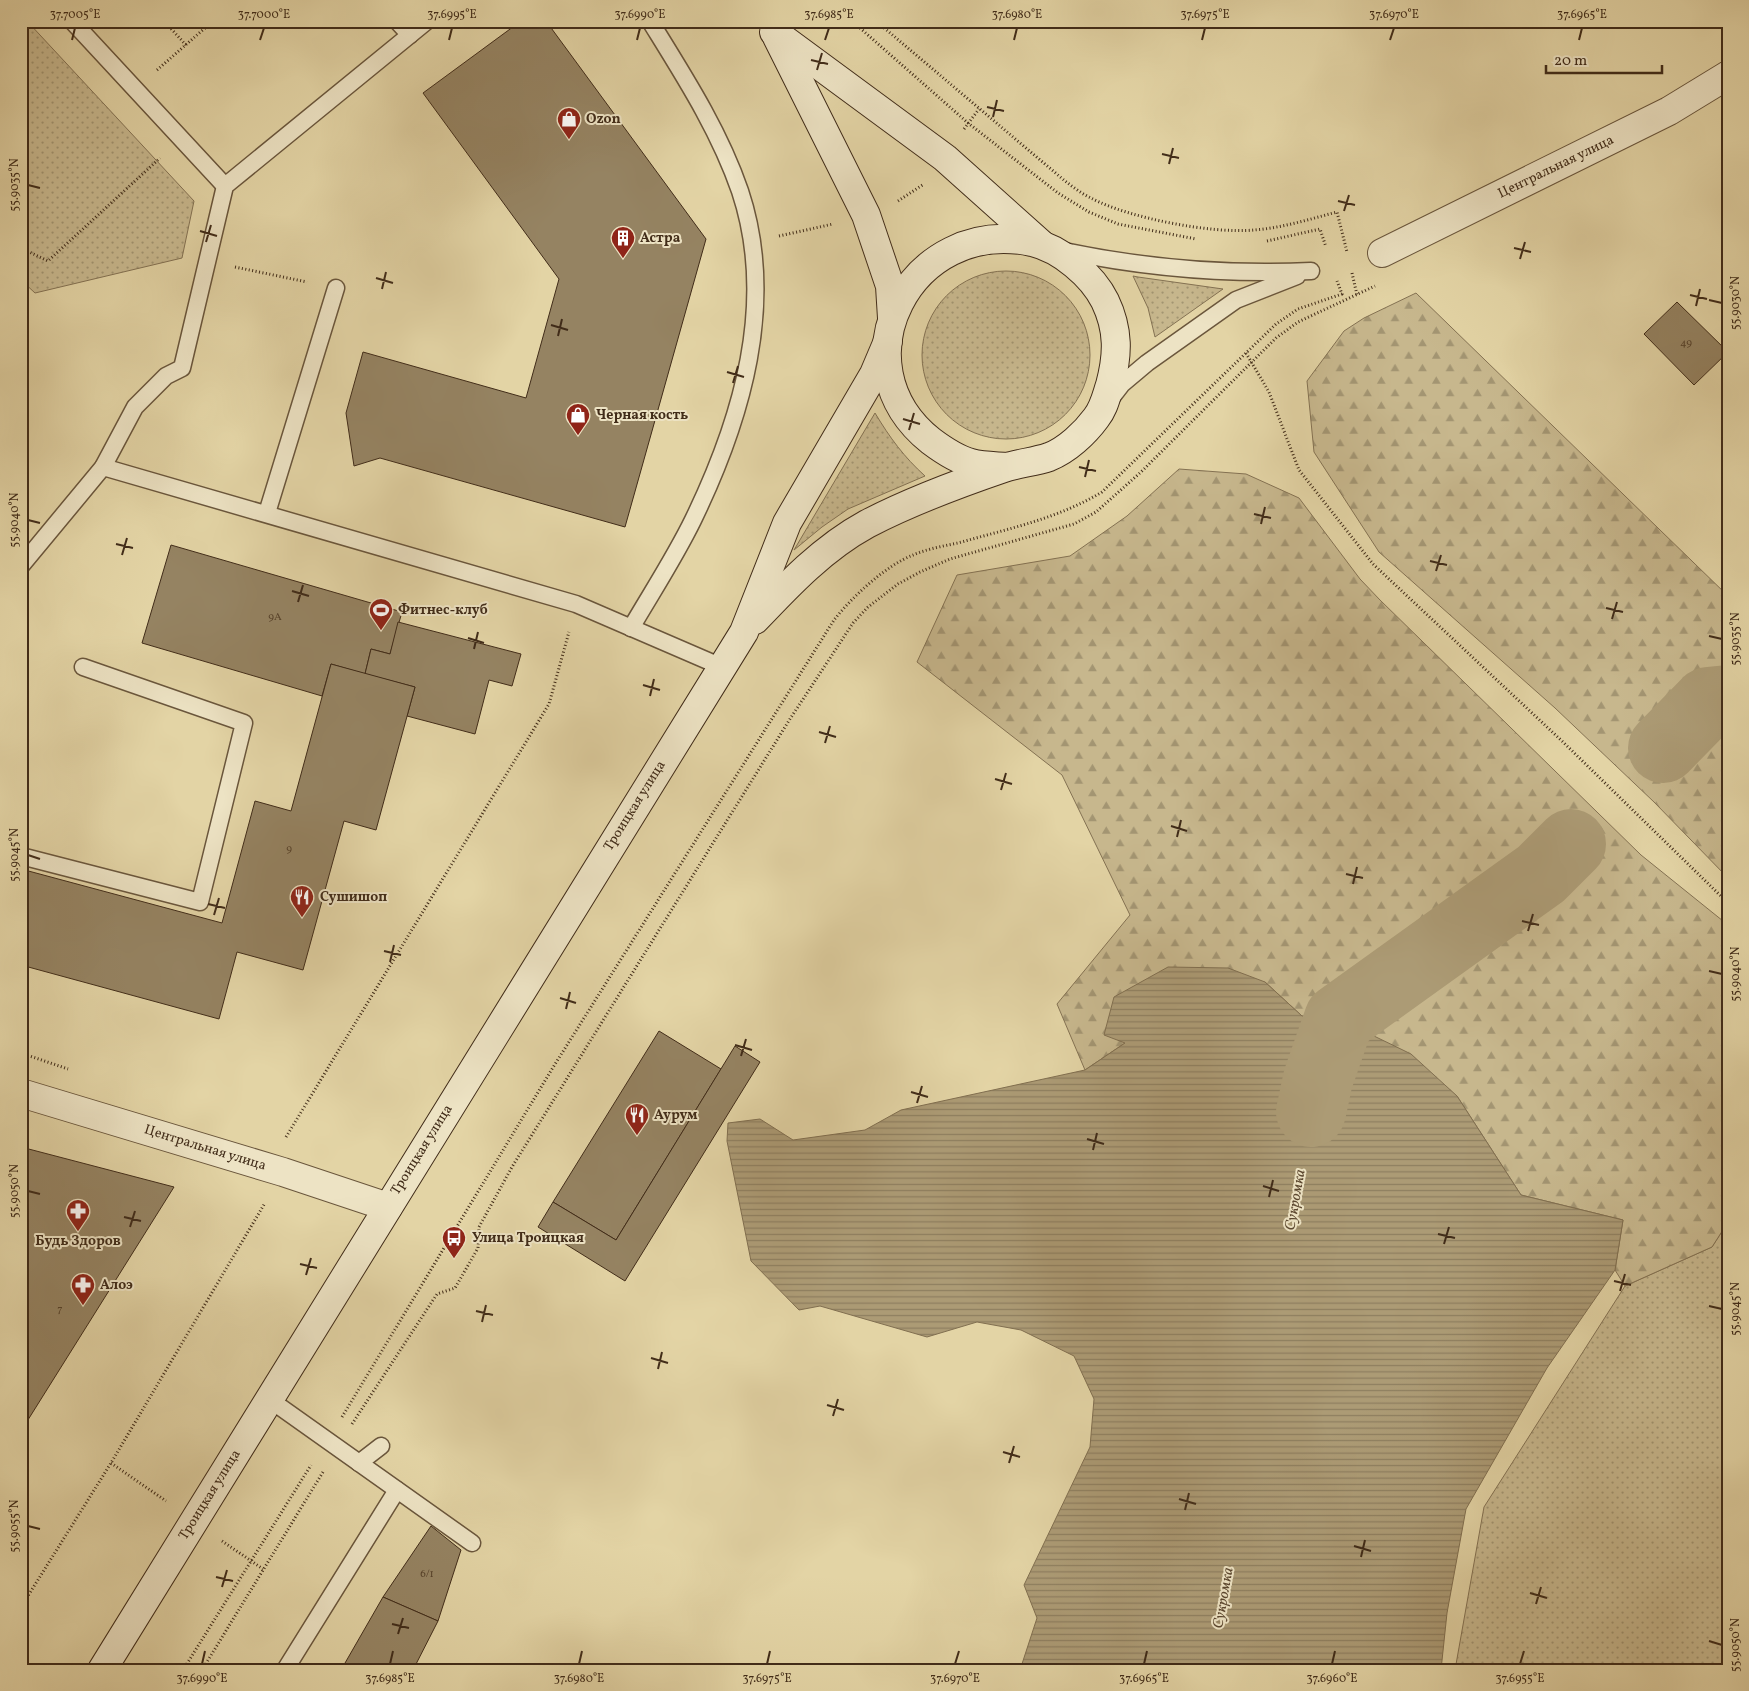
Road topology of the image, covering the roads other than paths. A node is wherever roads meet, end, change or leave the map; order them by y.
1 (72, 21) edge
2 (397, 21) edge
3 (427, 21) edge
4 (650, 21) edge
5 (770, 27) edge
6 (410, 35) junction
7 (1728, 75) edge
8 (226, 186) junction
9 (1047, 247) junction
10 (1382, 253) dead end
11 (336, 288) road end
12 (890, 329) junction
13 (1103, 409) junction
14 (102, 466) junction
15 (1007, 467) junction
16 (267, 513) junction
17 (21, 566) edge
18 (632, 628) junction
19 (744, 632) junction
20 (83, 667) dead end
21 (722, 667) junction
22 (21, 856) edge
23 (21, 1092) edge
24 (388, 1207) junction
25 (269, 1399) junction
26 (381, 1446) dead end
27 (359, 1463) junction
28 (397, 1490) junction
29 (472, 1543) dead end
30 (102, 1670) edge
31 (285, 1670) edge

1 - 8 lane
2 - 6 lane
3 - 6 lane
4 - 18 lane
5 - 9 street
5 - 12 street
6 - 8 lane
7 - 10 street, Центральная улица
8 - 14 lane
9 - 12 street
9 - 13 street
9 - 13 lane
11 - 16 lane
12 - 15 street
12 - 19 street
13 - 15 street
14 - 16 lane
14 - 17 lane
15 - 19 street
16 - 18 lane
18 - 21 lane
19 - 21 street, Троицкая улица
20 - 22 lane
21 - 24 street, Троицкая улица
23 - 24 street, Центральная улица
24 - 25 street, Троицкая улица
25 - 27 lane
25 - 30 street, Троицкая улица
26 - 27 lane
27 - 28 lane
28 - 29 lane
28 - 31 lane

